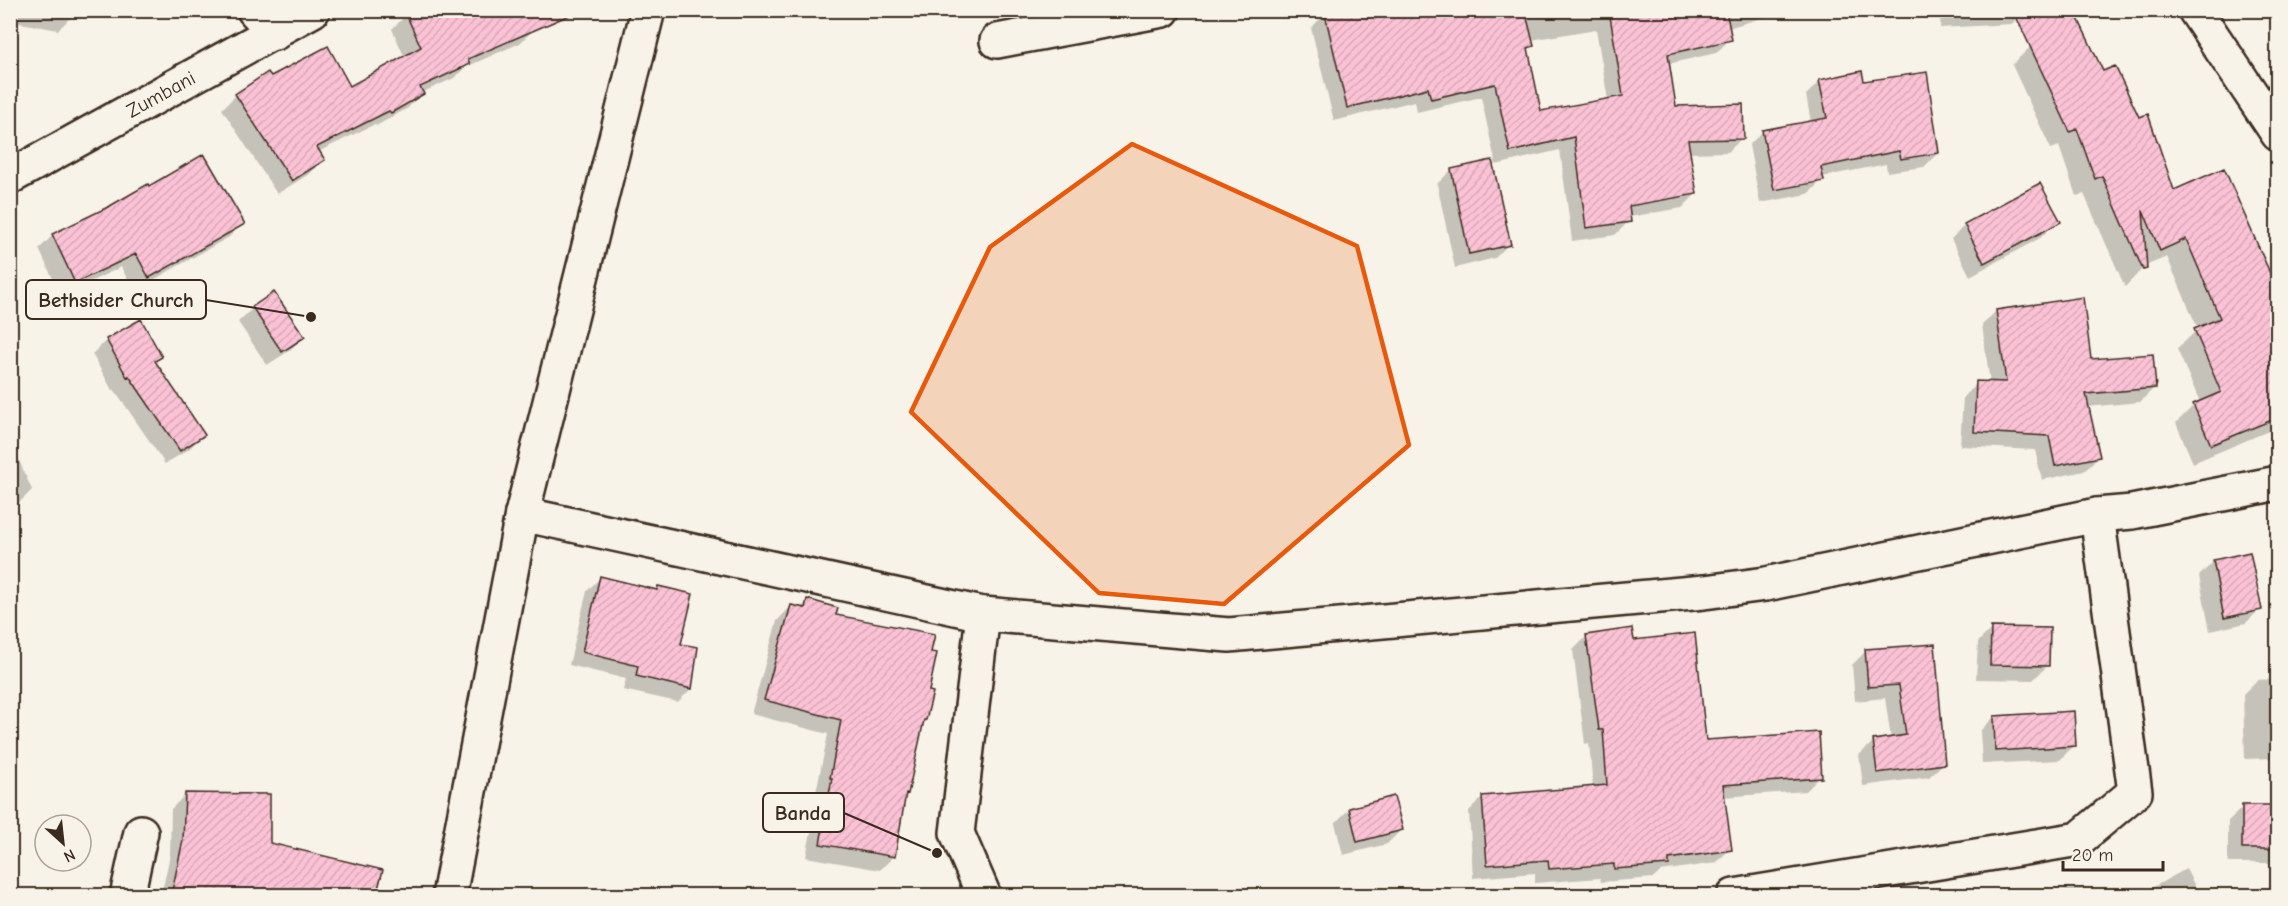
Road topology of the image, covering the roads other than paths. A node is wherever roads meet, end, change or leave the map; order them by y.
1 (313, 10) edge
2 (648, 10) edge
3 (1163, 10) edge
4 (2195, 10) edge
5 (264, 22) edge
6 (997, 41) dead end
7 (2274, 122) edge
8 (10, 177) edge
9 (2277, 483) edge
10 (522, 514) junction
11 (2097, 515) junction
12 (983, 614) junction
13 (141, 832) dead end
14 (127, 896) edge
15 (449, 896) edge
16 (984, 896) edge
17 (1734, 896) edge

1 - 5 street, Zumbani
2 - 10 street
3 - 6 street
4 - 7 street
5 - 8 street, Zumbani
9 - 11 street
10 - 12 street
10 - 15 street
11 - 12 street
11 - 17 street
12 - 16 street
13 - 14 street

